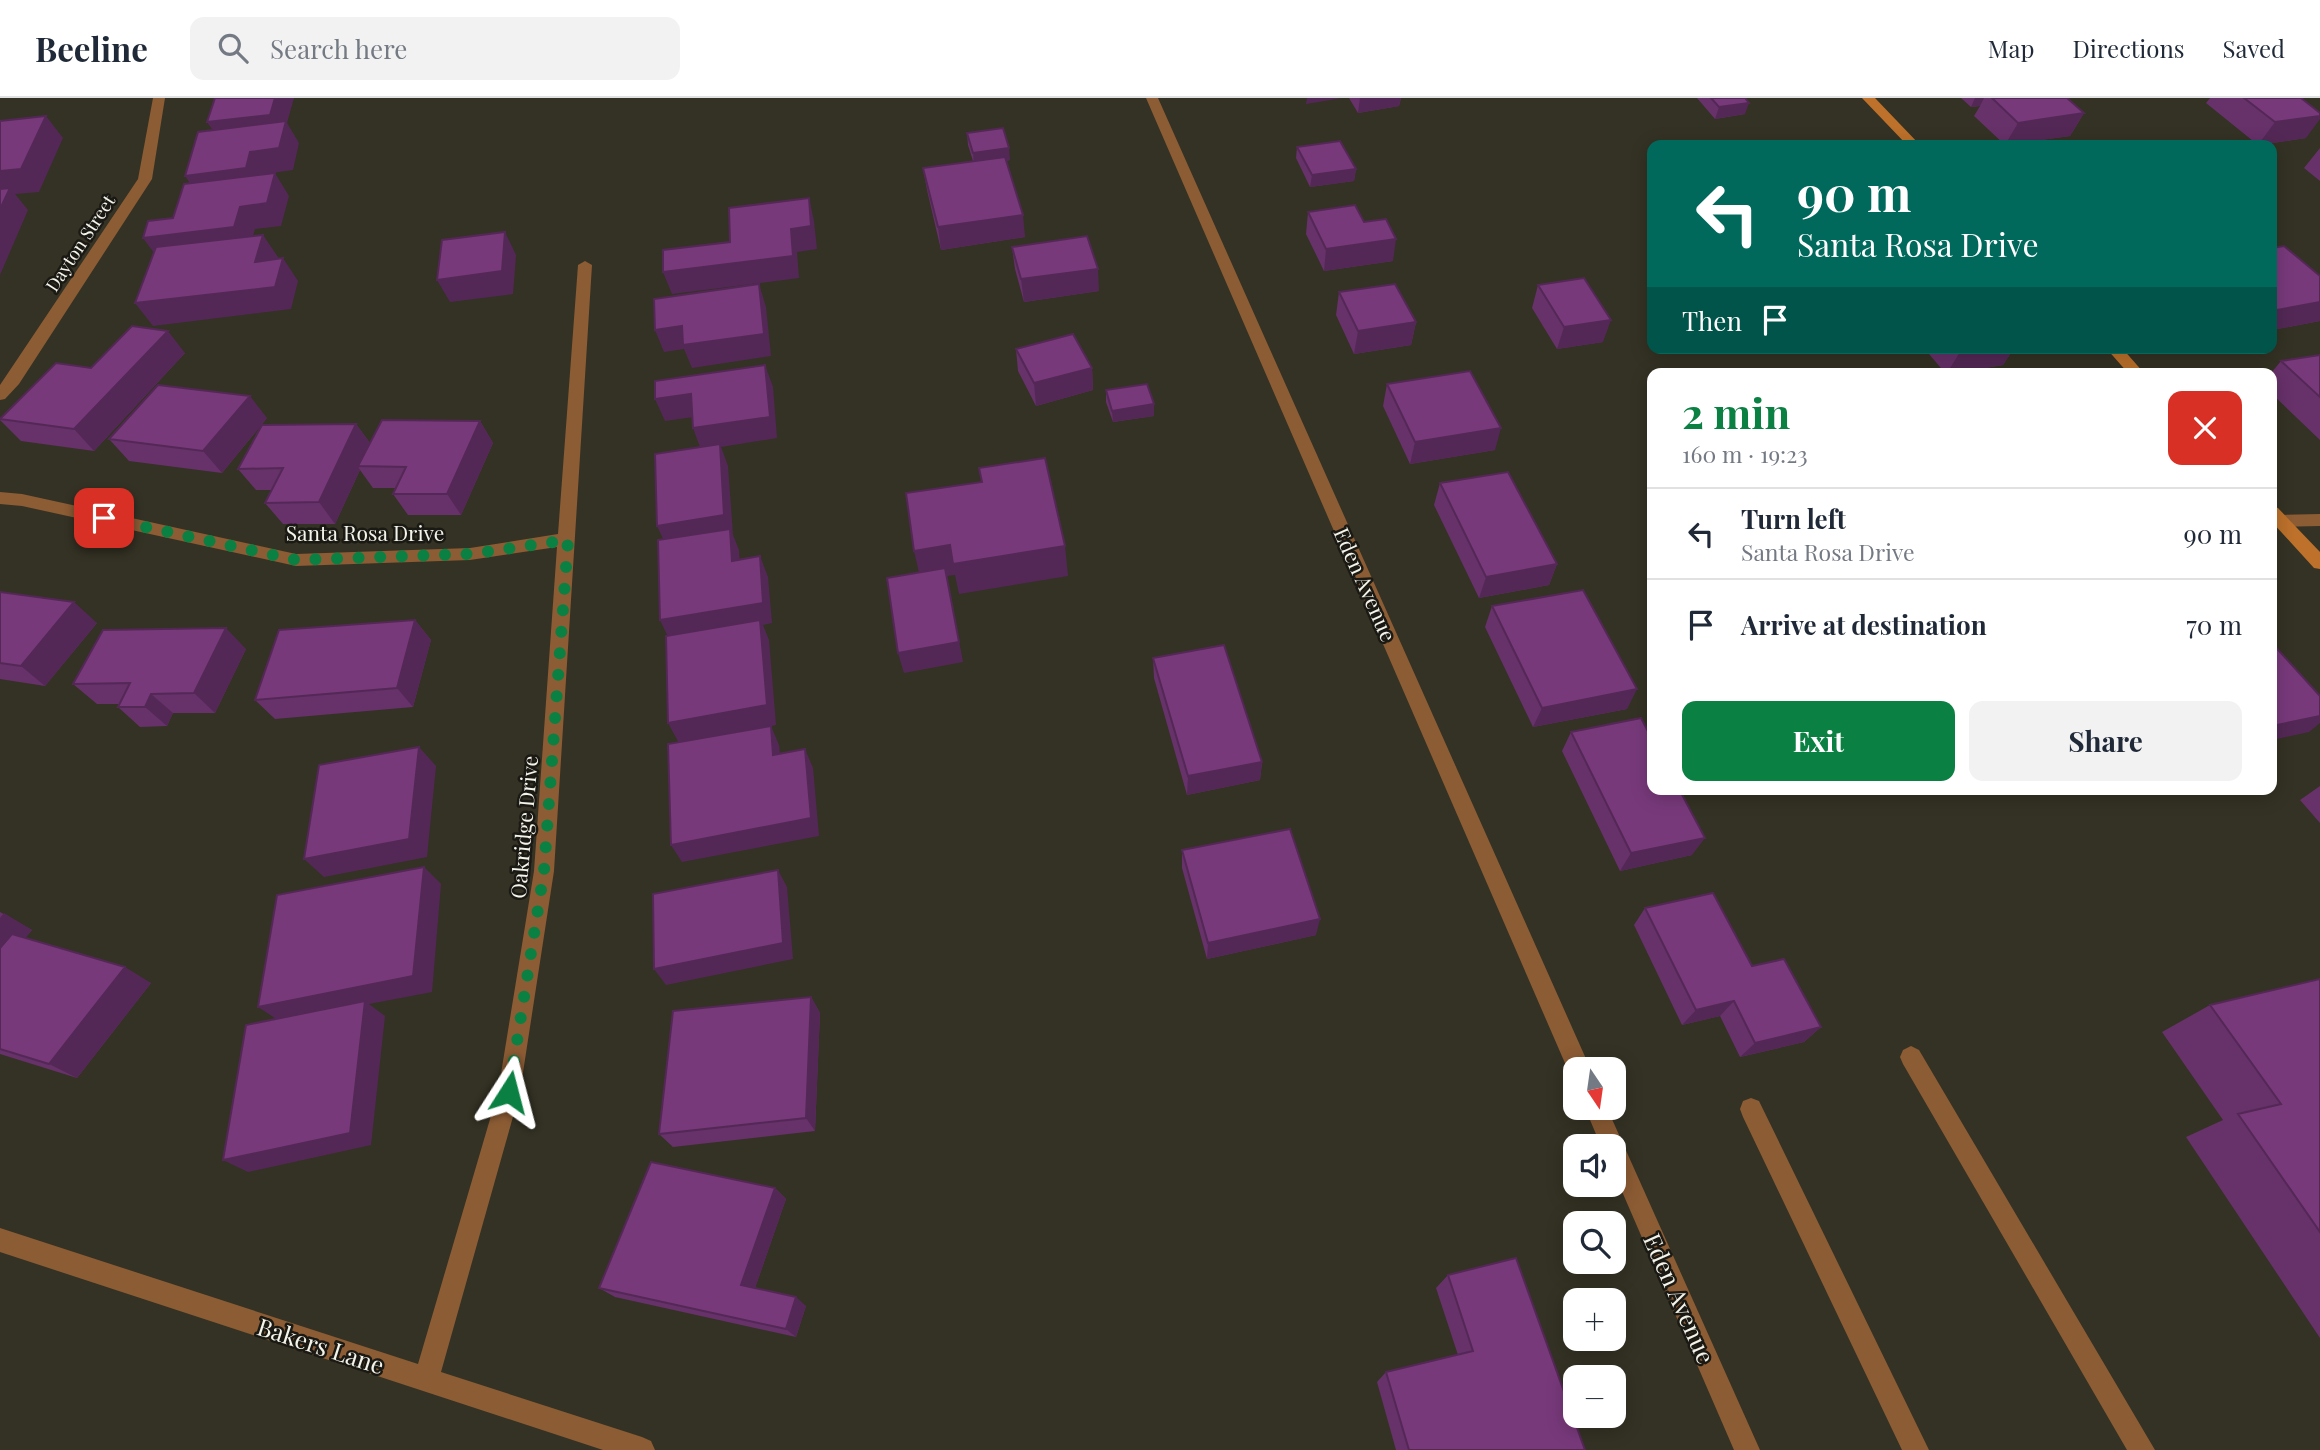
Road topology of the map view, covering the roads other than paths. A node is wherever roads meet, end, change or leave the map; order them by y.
1 (159, 98) edge
2 (1153, 98) edge
3 (1868, 98) edge
4 (1909, 140) edge
5 (585, 265) dead end
6 (2119, 354) edge
7 (2132, 368) edge
8 (0, 396) edge
9 (0, 498) edge
10 (2277, 517) edge
11 (2277, 518) edge
12 (2320, 520) edge
13 (568, 540) junction
14 (2320, 563) edge
15 (1574, 1057) edge
16 (1912, 1057) dead end
17 (1751, 1109) dead end
18 (1626, 1176) edge
19 (0, 1240) edge
20 (426, 1380) junction
21 (642, 1450) edge
22 (1747, 1450) edge
23 (1916, 1450) edge
24 (2142, 1450) edge

1 - 8 street, Dayton Street
2 - 15 street, Eden Avenue
3 - 4 main road
5 - 13 street, Oakridge Drive
6 - 7 main road
9 - 13 street, Santa Rosa Drive
10 - 12 street
11 - 14 main road
13 - 20 street, Oakridge Drive
16 - 24 street
17 - 23 street
18 - 22 street, Eden Avenue
19 - 20 street, Bakers Lane
20 - 21 street, Bakers Lane

